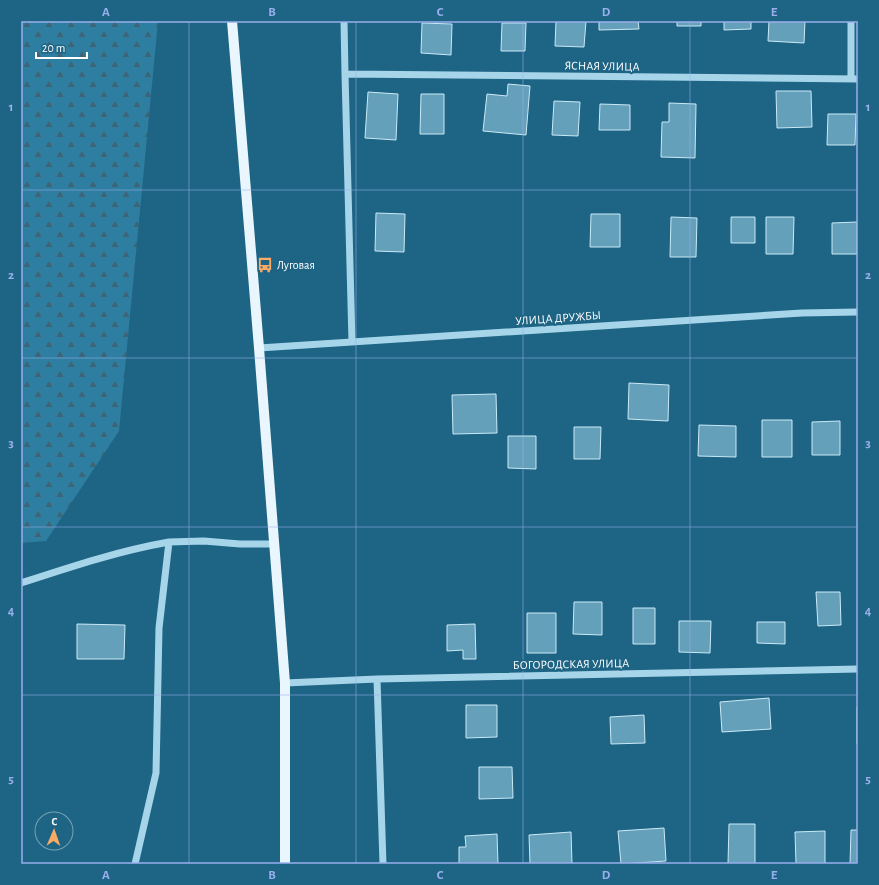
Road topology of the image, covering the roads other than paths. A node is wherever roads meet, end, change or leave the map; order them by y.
1 (232, 21) edge
2 (344, 21) edge
3 (851, 21) edge
4 (345, 74) junction
5 (854, 79) edge
6 (858, 312) edge
7 (352, 342) junction
8 (259, 348) junction
9 (169, 542) junction
10 (274, 544) junction
11 (21, 583) edge
12 (858, 669) edge
13 (377, 679) junction
14 (285, 683) junction
15 (135, 864) edge
16 (286, 864) edge
17 (383, 864) edge

1 - 8 main road
2 - 4 street
3 - 5 street
4 - 5 street, ЯСНАЯ УЛИЦА
4 - 7 street
6 - 7 street, УЛИЦА ДРУЖБЫ
7 - 8 street, УЛИЦА ДРУЖБЫ
8 - 10 main road
9 - 10 street
9 - 11 street
9 - 15 street
10 - 14 main road
12 - 13 street, БОГОРОДСКАЯ УЛИЦА
13 - 14 street, БОГОРОДСКАЯ УЛИЦА
13 - 17 street
14 - 16 main road

